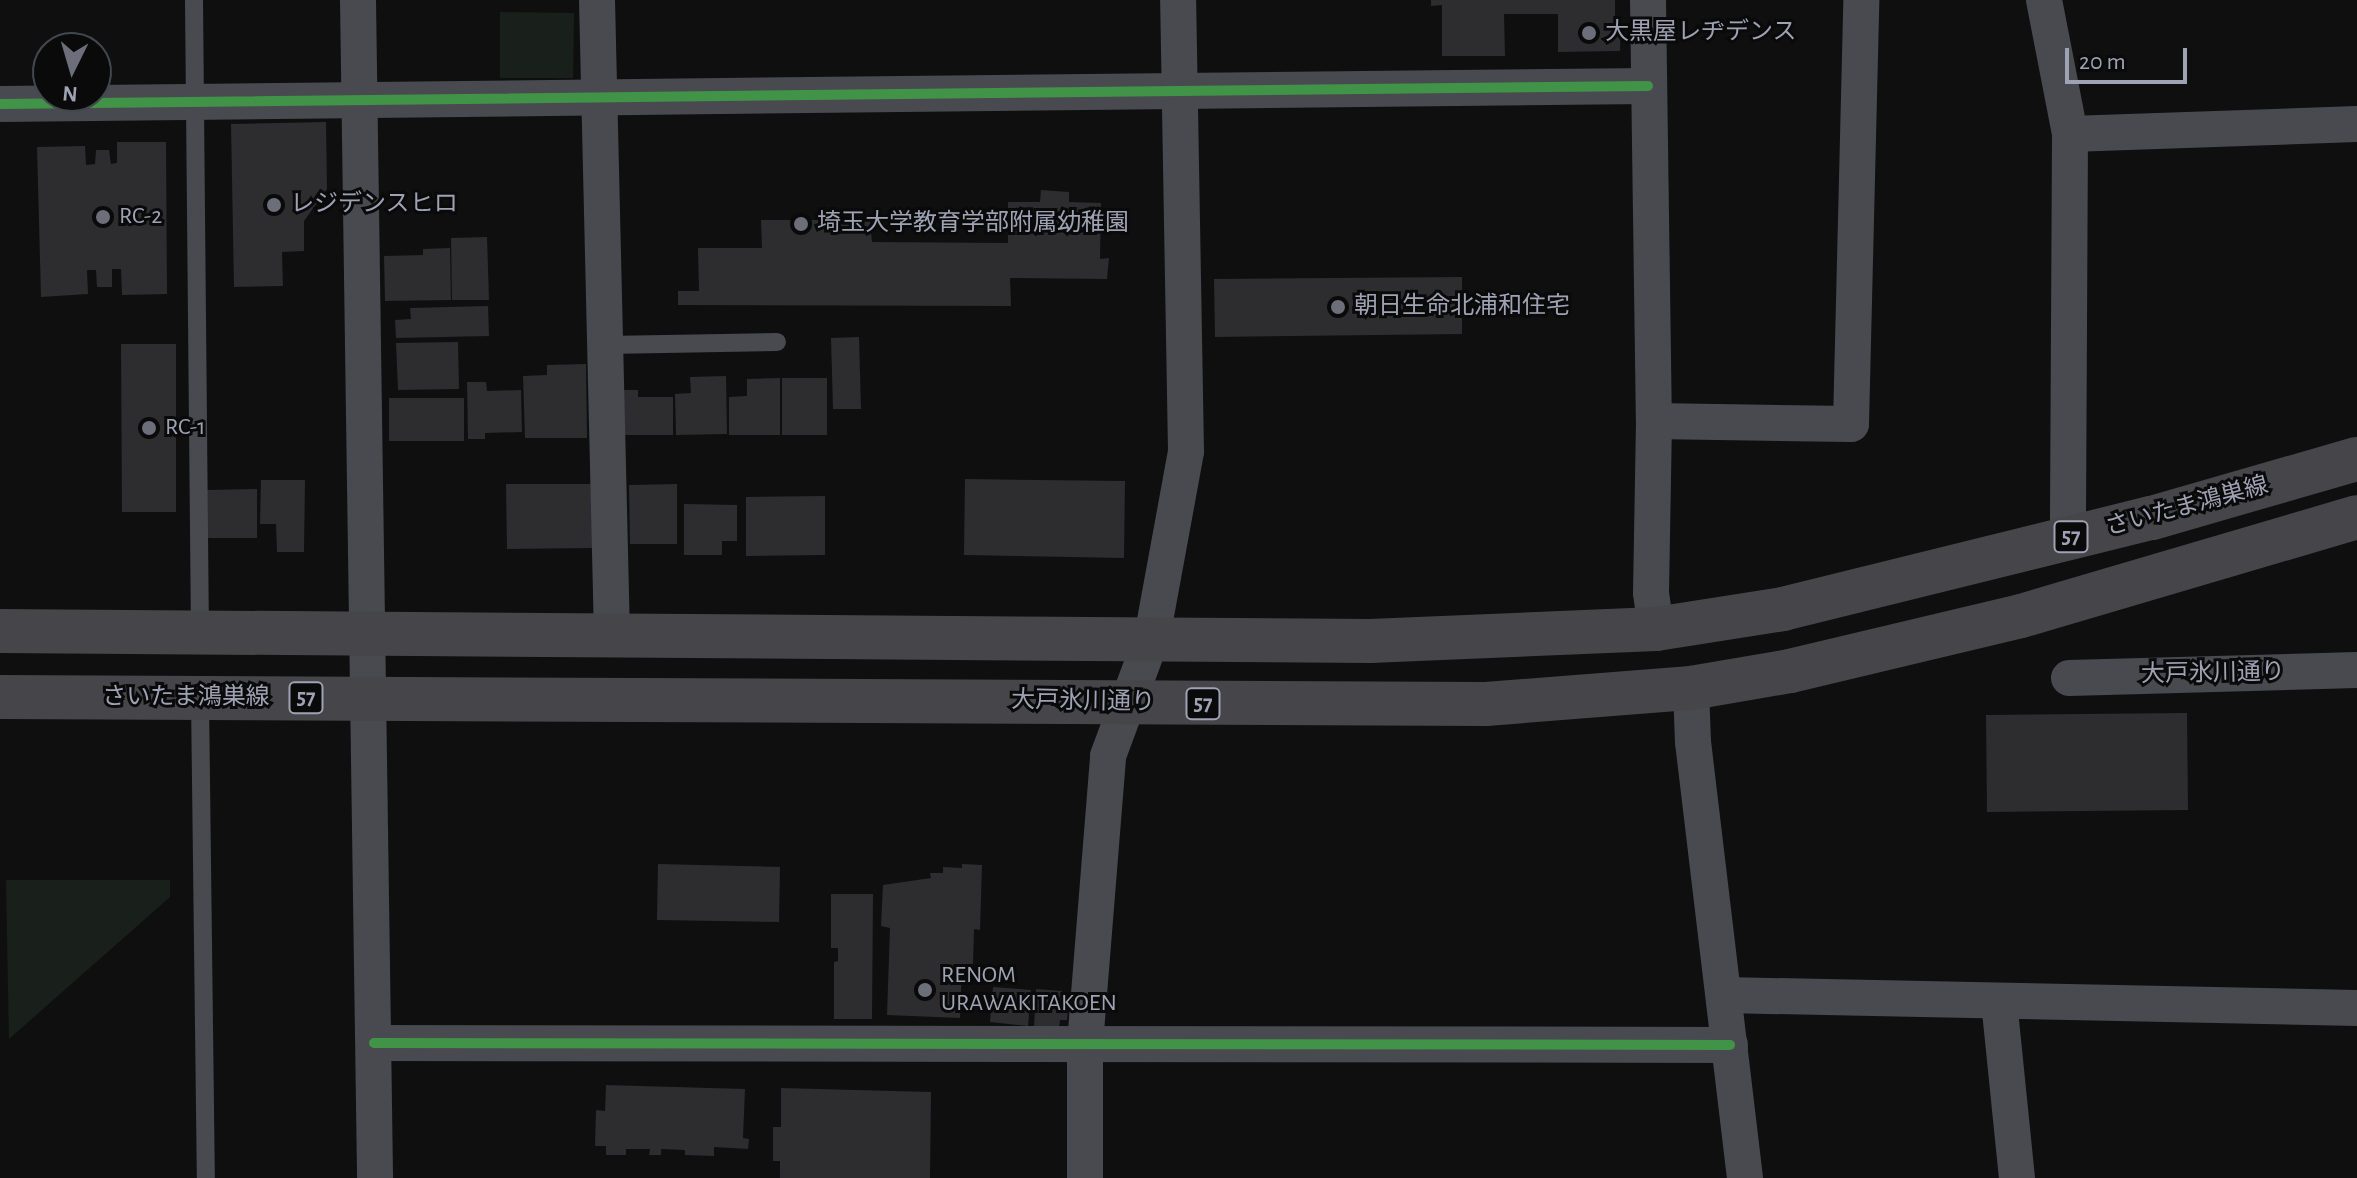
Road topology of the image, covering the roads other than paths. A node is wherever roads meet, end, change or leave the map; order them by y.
1 (194, 0) edge
2 (358, 0) edge
3 (597, 0) edge
4 (1178, 0) edge
5 (1648, 0) edge
6 (1861, 0) edge
7 (2044, 0) edge
8 (1648, 86) junction
9 (1179, 91) junction
10 (599, 95) junction
11 (359, 100) junction
12 (195, 102) junction
13 (0, 104) edge
14 (2357, 124) edge
15 (2070, 134) junction
16 (777, 342) dead end
17 (607, 345) junction
18 (1654, 421) junction
19 (2357, 459) edge
20 (2357, 517) edge
21 (2068, 538) junction
22 (1656, 629) junction
23 (0, 631) edge
24 (200, 633) junction
25 (369, 634) junction
26 (612, 635) junction
27 (1152, 637) junction
28 (2357, 670) edge
29 (2069, 678) dead end
30 (1691, 688) junction
31 (0, 697) edge
32 (370, 697) junction
33 (200, 699) junction
34 (613, 699) joint
35 (1127, 702) junction
36 (1725, 995) junction
37 (1999, 1001) junction
38 (2357, 1008) edge
39 (374, 1043) junction
40 (1085, 1044) junction
41 (1730, 1045) junction
42 (206, 1178) edge
43 (375, 1178) edge
44 (1085, 1178) edge
45 (1745, 1178) edge
46 (2017, 1178) edge

1 - 12 lane
2 - 11 street
3 - 10 street
4 - 9 street
5 - 8 street
6 - 18 street
7 - 15 street
8 - 9 street
8 - 18 street
9 - 10 street
9 - 27 street
10 - 11 street
10 - 17 street
11 - 12 street
11 - 25 street
12 - 13 street
12 - 24 lane
14 - 15 street
15 - 21 street
16 - 17 lane
17 - 26 street
18 - 22 street
19 - 21 main road, さいたま鴻巣線 / 57
20 - 30 main road, 大戸氷川通り / 57
21 - 22 main road, さいたま鴻巣線 / 57
22 - 27 main road, 57
23 - 24 main road, 57
24 - 25 main road, 57
25 - 26 main road, 57
25 - 32 street
26 - 27 main road, 57
27 - 35 street
28 - 29 street, 大戸氷川通り
30 - 35 main road, 大戸氷川通り / 57
30 - 36 street
31 - 33 main road, さいたま鴻巣線 / 57
32 - 33 main road, さいたま鴻巣線 / 57
32 - 34 main road, さいたま鴻巣線 / 57
32 - 39 street
33 - 42 lane
34 - 35 main road, 大戸氷川通り / 57
35 - 40 street
36 - 37 street
36 - 41 street
37 - 38 street
37 - 46 street
39 - 40 street
39 - 43 street
40 - 41 street
40 - 44 street
41 - 45 street

